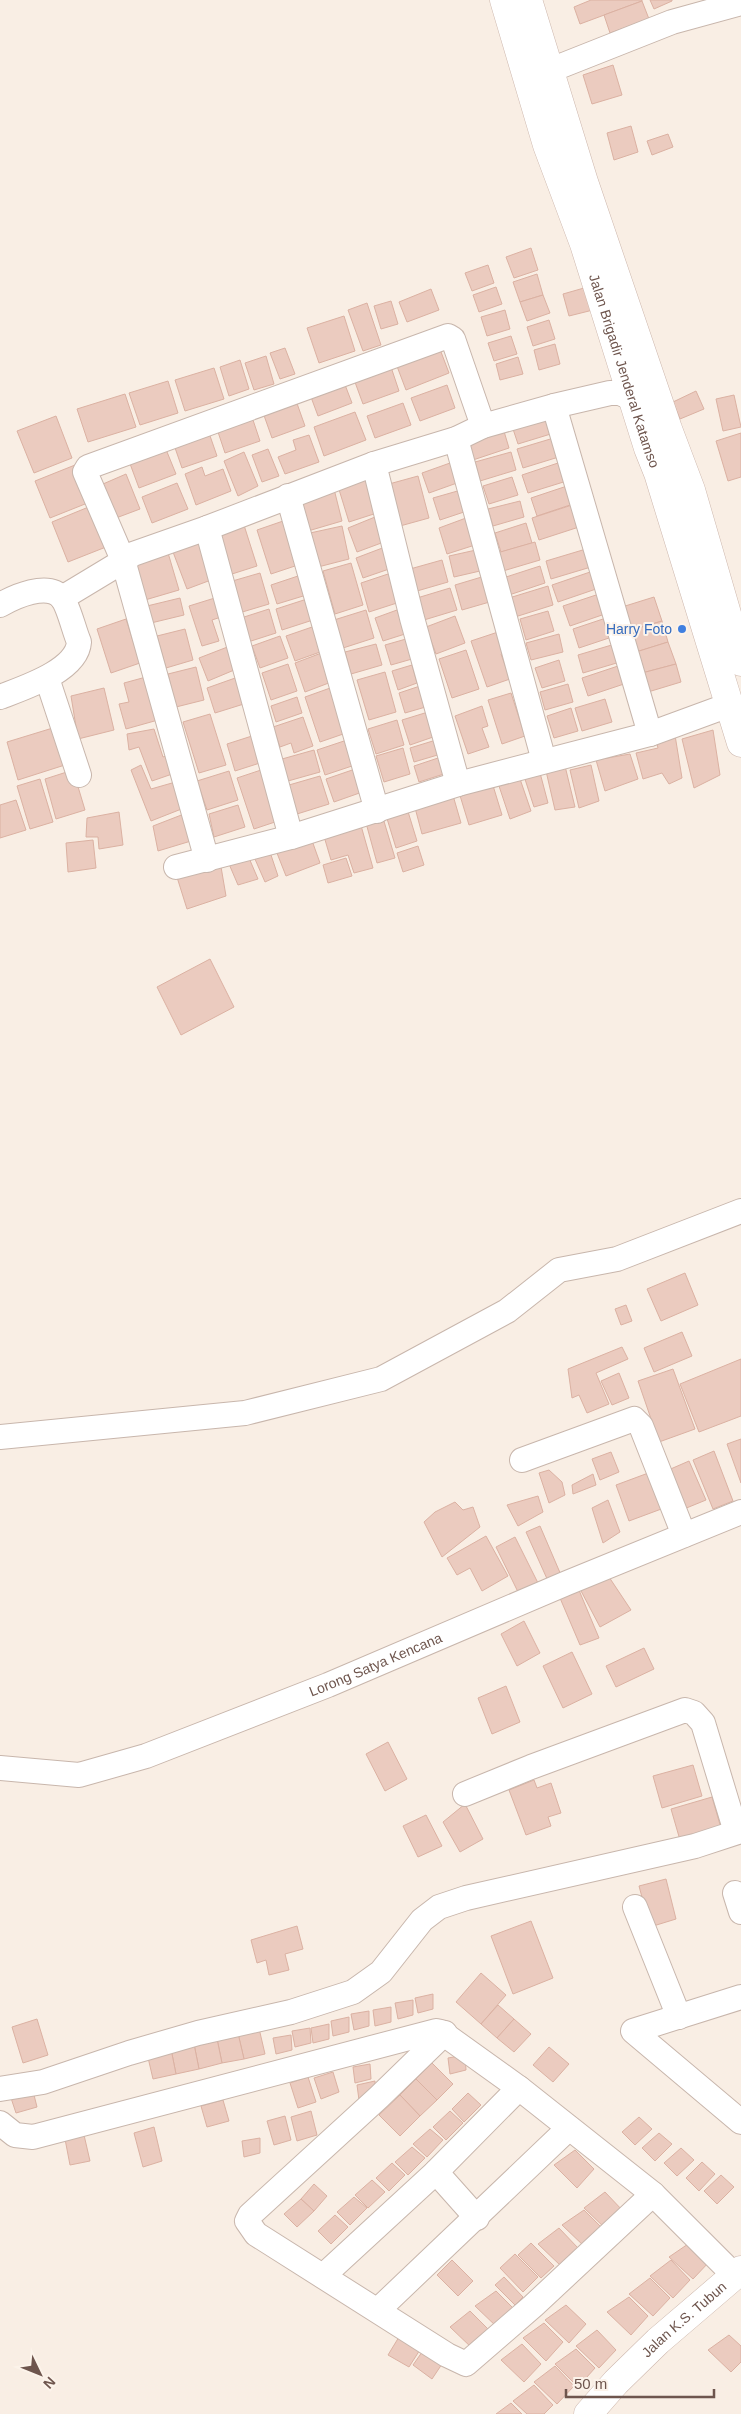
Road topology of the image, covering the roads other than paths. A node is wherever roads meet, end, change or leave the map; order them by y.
1 (741, 3) edge
2 (519, 10) edge
3 (538, 76) junction
4 (633, 399) junction
5 (554, 406) junction
6 (483, 426) junction
7 (456, 439) junction
8 (374, 464) junction
9 (288, 496) junction
10 (207, 528) junction
11 (123, 560) junction
12 (62, 598) junction
13 (0, 606) edge
14 (714, 615) junction
15 (741, 662) edge
16 (48, 678) junction
17 (0, 697) edge
18 (729, 705) junction
19 (650, 734) junction
20 (741, 743) edge
21 (544, 761) junction
22 (79, 775) dead end
23 (458, 784) junction
24 (377, 811) junction
25 (291, 837) junction
26 (207, 860) junction
27 (176, 867) dead end
28 (741, 1212) edge
29 (0, 1437) edge
30 (522, 1460) dead end
31 (741, 1512) edge
32 (684, 1535) junction
33 (0, 1768) edge
34 (465, 1794) dead end
35 (739, 1832) edge
36 (636, 1907) dead end
37 (741, 1996) edge
38 (679, 2017) junction
39 (445, 2033) junction
40 (2, 2086) edge
41 (520, 2088) junction
42 (741, 2122) edge
43 (0, 2123) edge
44 (569, 2128) junction
45 (436, 2172) junction
46 (653, 2194) junction
47 (477, 2218) junction
48 (737, 2272) edge
49 (323, 2276) junction
50 (378, 2310) junction
51 (588, 2414) edge

1 - 3 street
2 - 3 main road, Jalan Brigadir Jenderal Katamso
3 - 4 main road, Jalan Brigadir Jenderal Katamso
3 - 14 main road, Jalan Brigadir Jenderal Katamso
4 - 5 street
4 - 14 main road, Jalan Brigadir Jenderal Katamso
5 - 6 street
5 - 19 street
6 - 7 street
6 - 11 street
7 - 8 street
7 - 21 street
8 - 9 street
8 - 23 street
9 - 10 street
9 - 24 street
10 - 11 street
10 - 25 street
11 - 12 street
11 - 26 street
12 - 13 street
12 - 16 street
14 - 15 main road, Jalan Brigadir Jenderal Katamso
14 - 18 main road, Jalan Brigadir Jenderal Katamso
16 - 17 street
16 - 22 street
18 - 19 street
18 - 20 main road, Jalan Brigadir Jenderal Katamso
19 - 21 street
21 - 23 street
23 - 24 street
24 - 25 street
25 - 26 street
26 - 27 street
28 - 29 street
30 - 32 street
31 - 32 street, Lorong Satya Kencana
32 - 33 street, Lorong Satya Kencana
34 - 35 street
35 - 40 street
36 - 38 street
37 - 38 street
38 - 42 street
39 - 41 street
39 - 43 street
39 - 49 street
41 - 44 street
41 - 45 street
44 - 46 street
44 - 47 street
45 - 47 street
45 - 49 street
46 - 48 street
46 - 50 street
47 - 50 street
48 - 51 main road, Jalan K.S. Tubun
49 - 50 street

